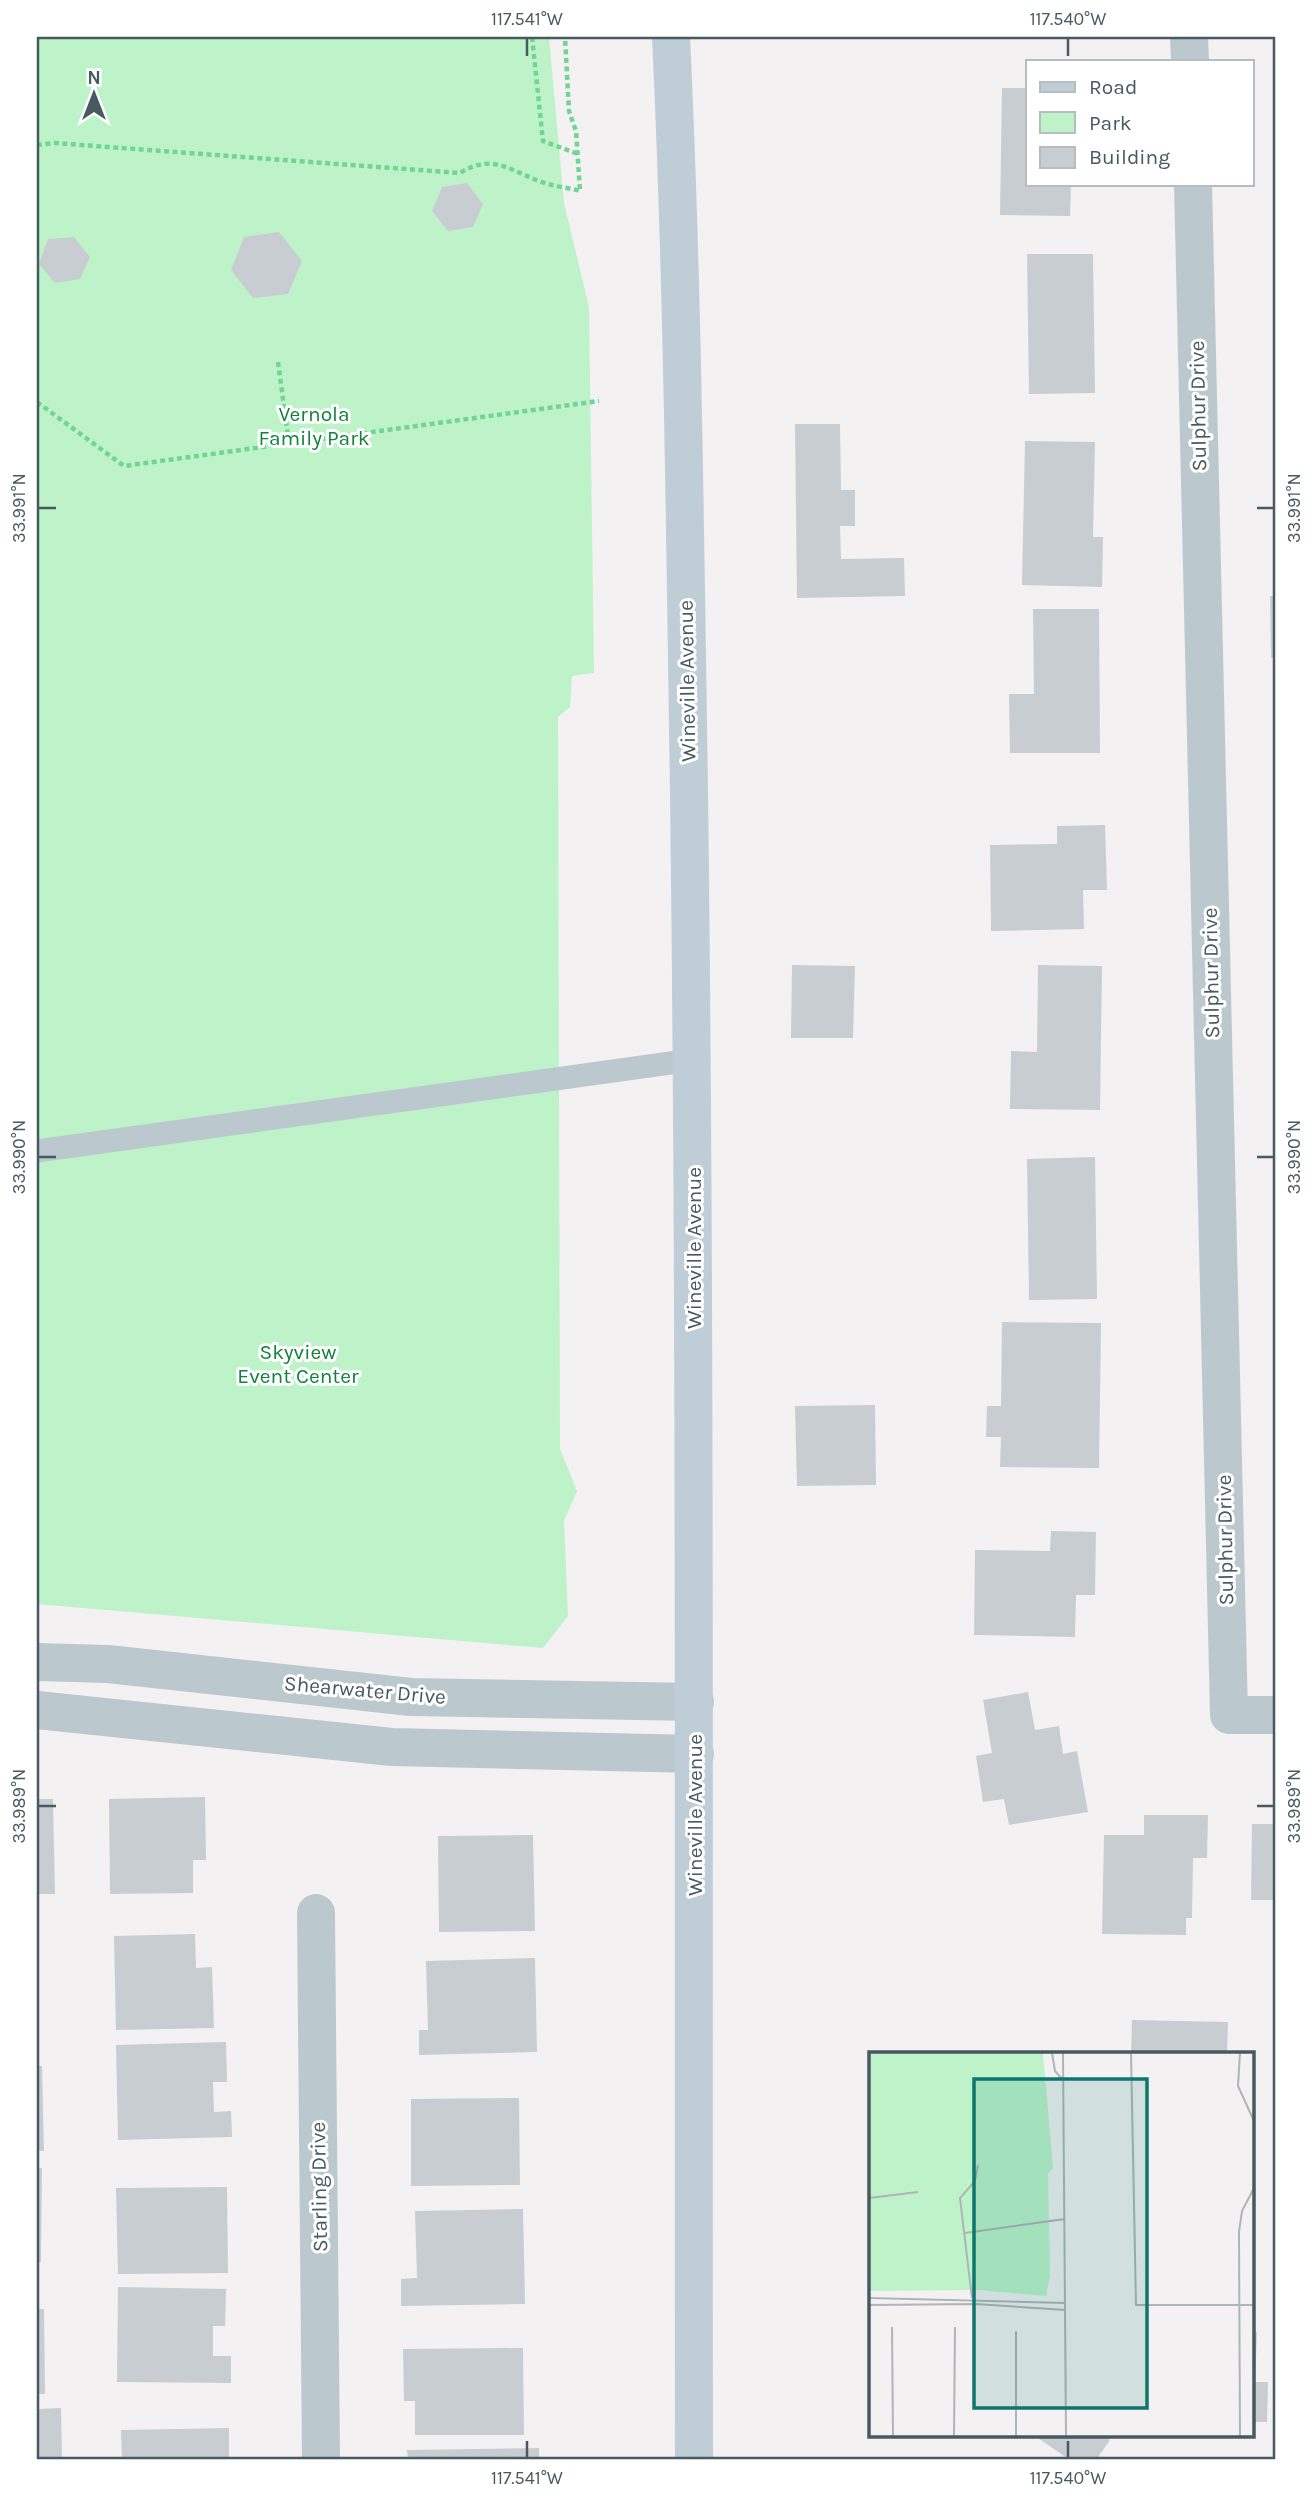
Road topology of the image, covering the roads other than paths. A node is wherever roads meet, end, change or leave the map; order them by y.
1 (671, 37) edge
2 (1189, 37) edge
3 (1190, 60) edge
4 (1193, 186) edge
5 (692, 1060) junction
6 (37, 1151) edge
7 (37, 1662) edge
8 (695, 1702) junction
9 (37, 1710) edge
10 (1276, 1715) edge
11 (695, 1755) junction
12 (316, 1913) dead end
13 (321, 2460) edge
14 (694, 2460) edge

1 - 5 main road, Wineville Avenue
2 - 3 street
4 - 10 street, Sulphur Drive
5 - 6 lane
5 - 8 main road, Wineville Avenue
7 - 8 street, Shearwater Drive
8 - 11 main road, Wineville Avenue
9 - 11 street
11 - 14 main road, Wineville Avenue
12 - 13 street, Starling Drive

